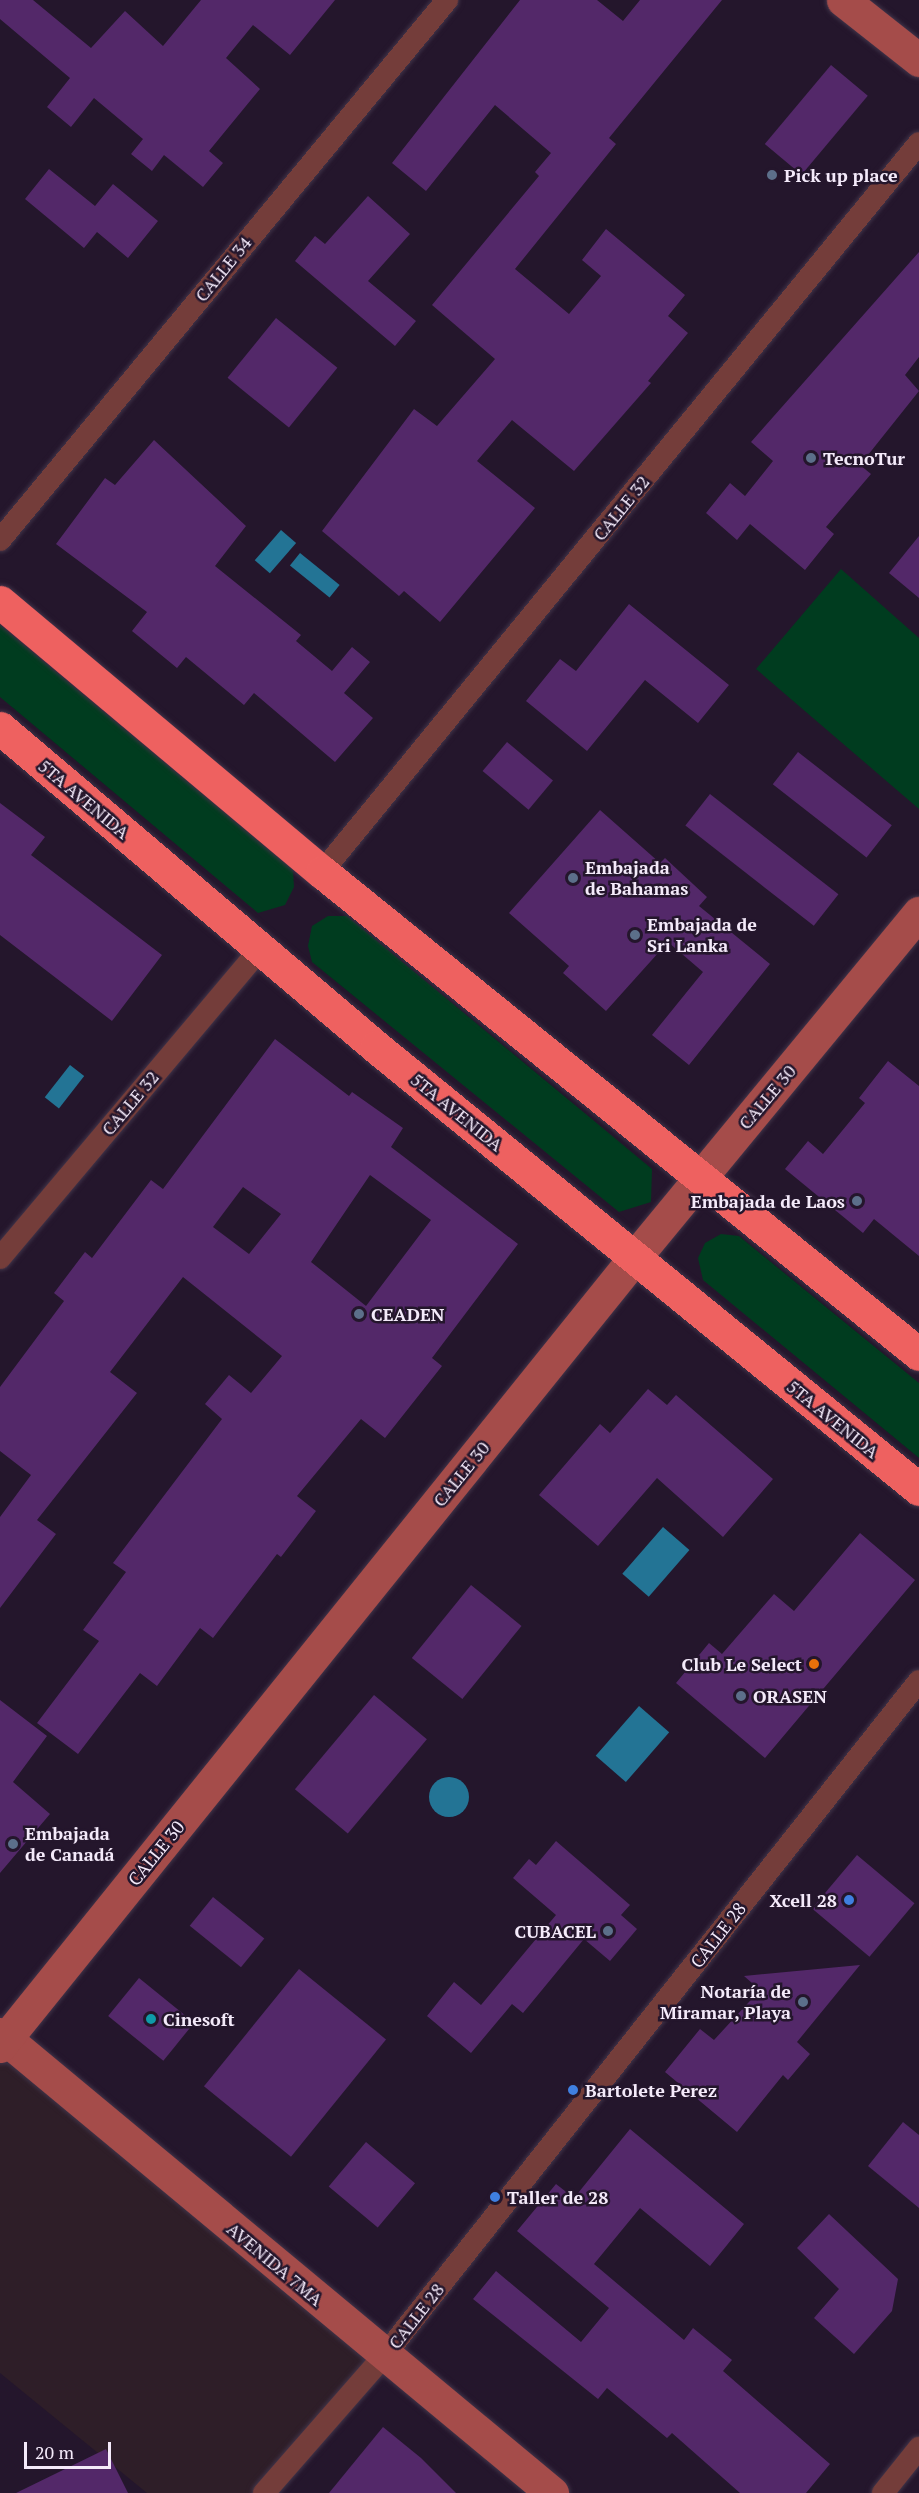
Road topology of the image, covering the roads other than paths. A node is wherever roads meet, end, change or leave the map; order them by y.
1 (447, 0) edge
2 (843, 0) edge
3 (919, 60) edge
4 (919, 143) edge
5 (0, 540) edge
6 (0, 602) edge
7 (0, 728) edge
8 (322, 872) junction
9 (919, 913) edge
10 (261, 948) junction
11 (703, 1175) junction
12 (635, 1257) junction
13 (0, 1258) edge
14 (919, 1354) edge
15 (919, 1489) edge
16 (919, 1681) edge
17 (2, 2040) edge
18 (384, 2356) junction
19 (919, 2448) edge
20 (264, 2493) edge
21 (552, 2493) edge
22 (883, 2493) edge

1 - 5 street, CALLE 34
2 - 3 main road
4 - 8 street, CALLE 32
6 - 8 highway
7 - 10 highway, 5TA AVENIDA
8 - 11 highway
9 - 11 main road, CALLE 30
10 - 12 highway, 5TA AVENIDA
10 - 13 street, CALLE 32
11 - 12 main road, CALLE 30
11 - 14 highway
12 - 15 highway, 5TA AVENIDA
12 - 17 main road, CALLE 30
16 - 18 street, CALLE 28
17 - 18 main road, AVENIDA 7MA
18 - 20 street, CALLE 28
18 - 21 main road, AVENIDA 7MA
19 - 22 street

